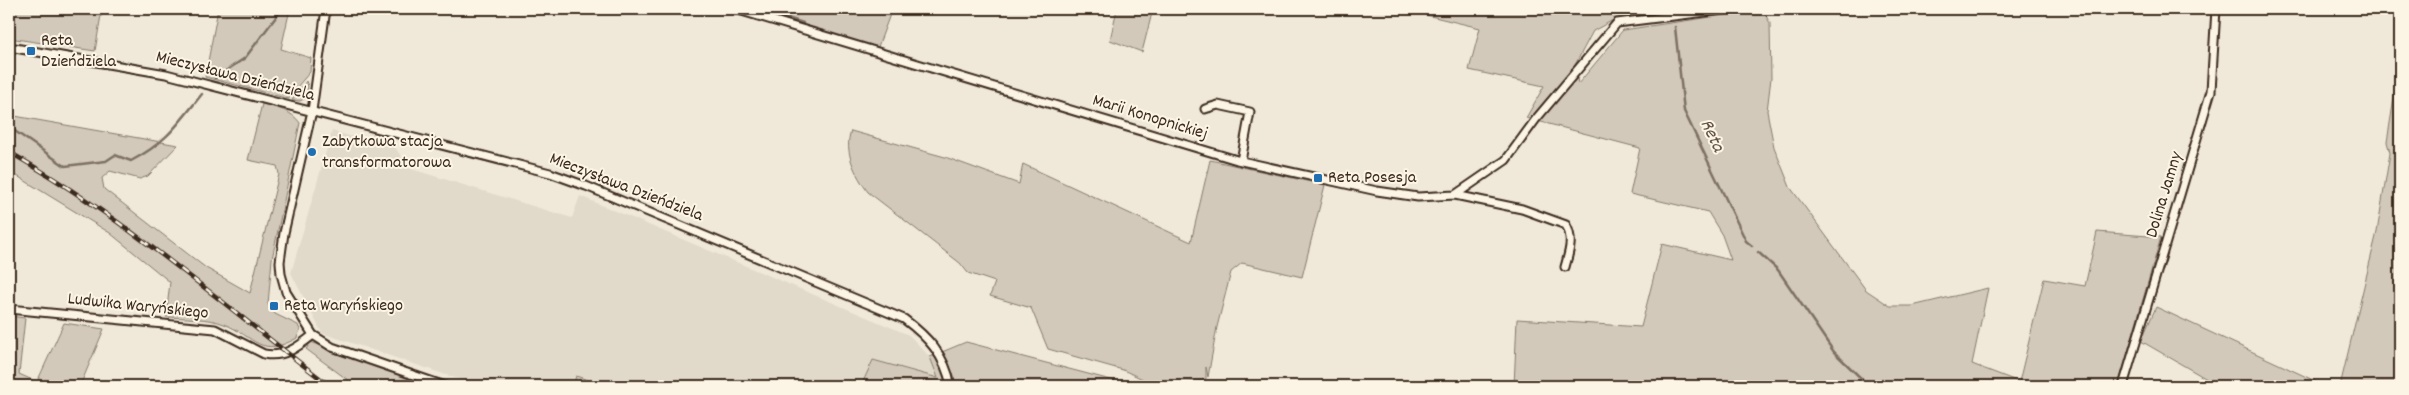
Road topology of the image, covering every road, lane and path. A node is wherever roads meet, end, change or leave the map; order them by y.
1 (326, 9) edge
2 (735, 9) edge
3 (1730, 9) edge
4 (2216, 9) edge
5 (9, 47) edge
6 (1205, 109) dead end
7 (312, 112) junction
8 (1240, 160) junction
9 (1455, 195) junction
10 (1565, 267) dead end
11 (9, 309) edge
12 (313, 335) junction
13 (445, 386) edge
14 (951, 386) edge
15 (2123, 386) edge

1 - 7 street
2 - 8 street, Marii Konopnickiej
3 - 9 street
4 - 15 street, Dolina Jamny
5 - 7 street, Mieczysława Dzieńdziela
6 - 8 street
7 - 12 street
7 - 14 street, Mieczysława Dzieńdziela
8 - 9 street, Marii Konopnickiej
9 - 10 street, Marii Konopnickiej
11 - 12 street, Ludwika Waryńskiego
12 - 13 street

